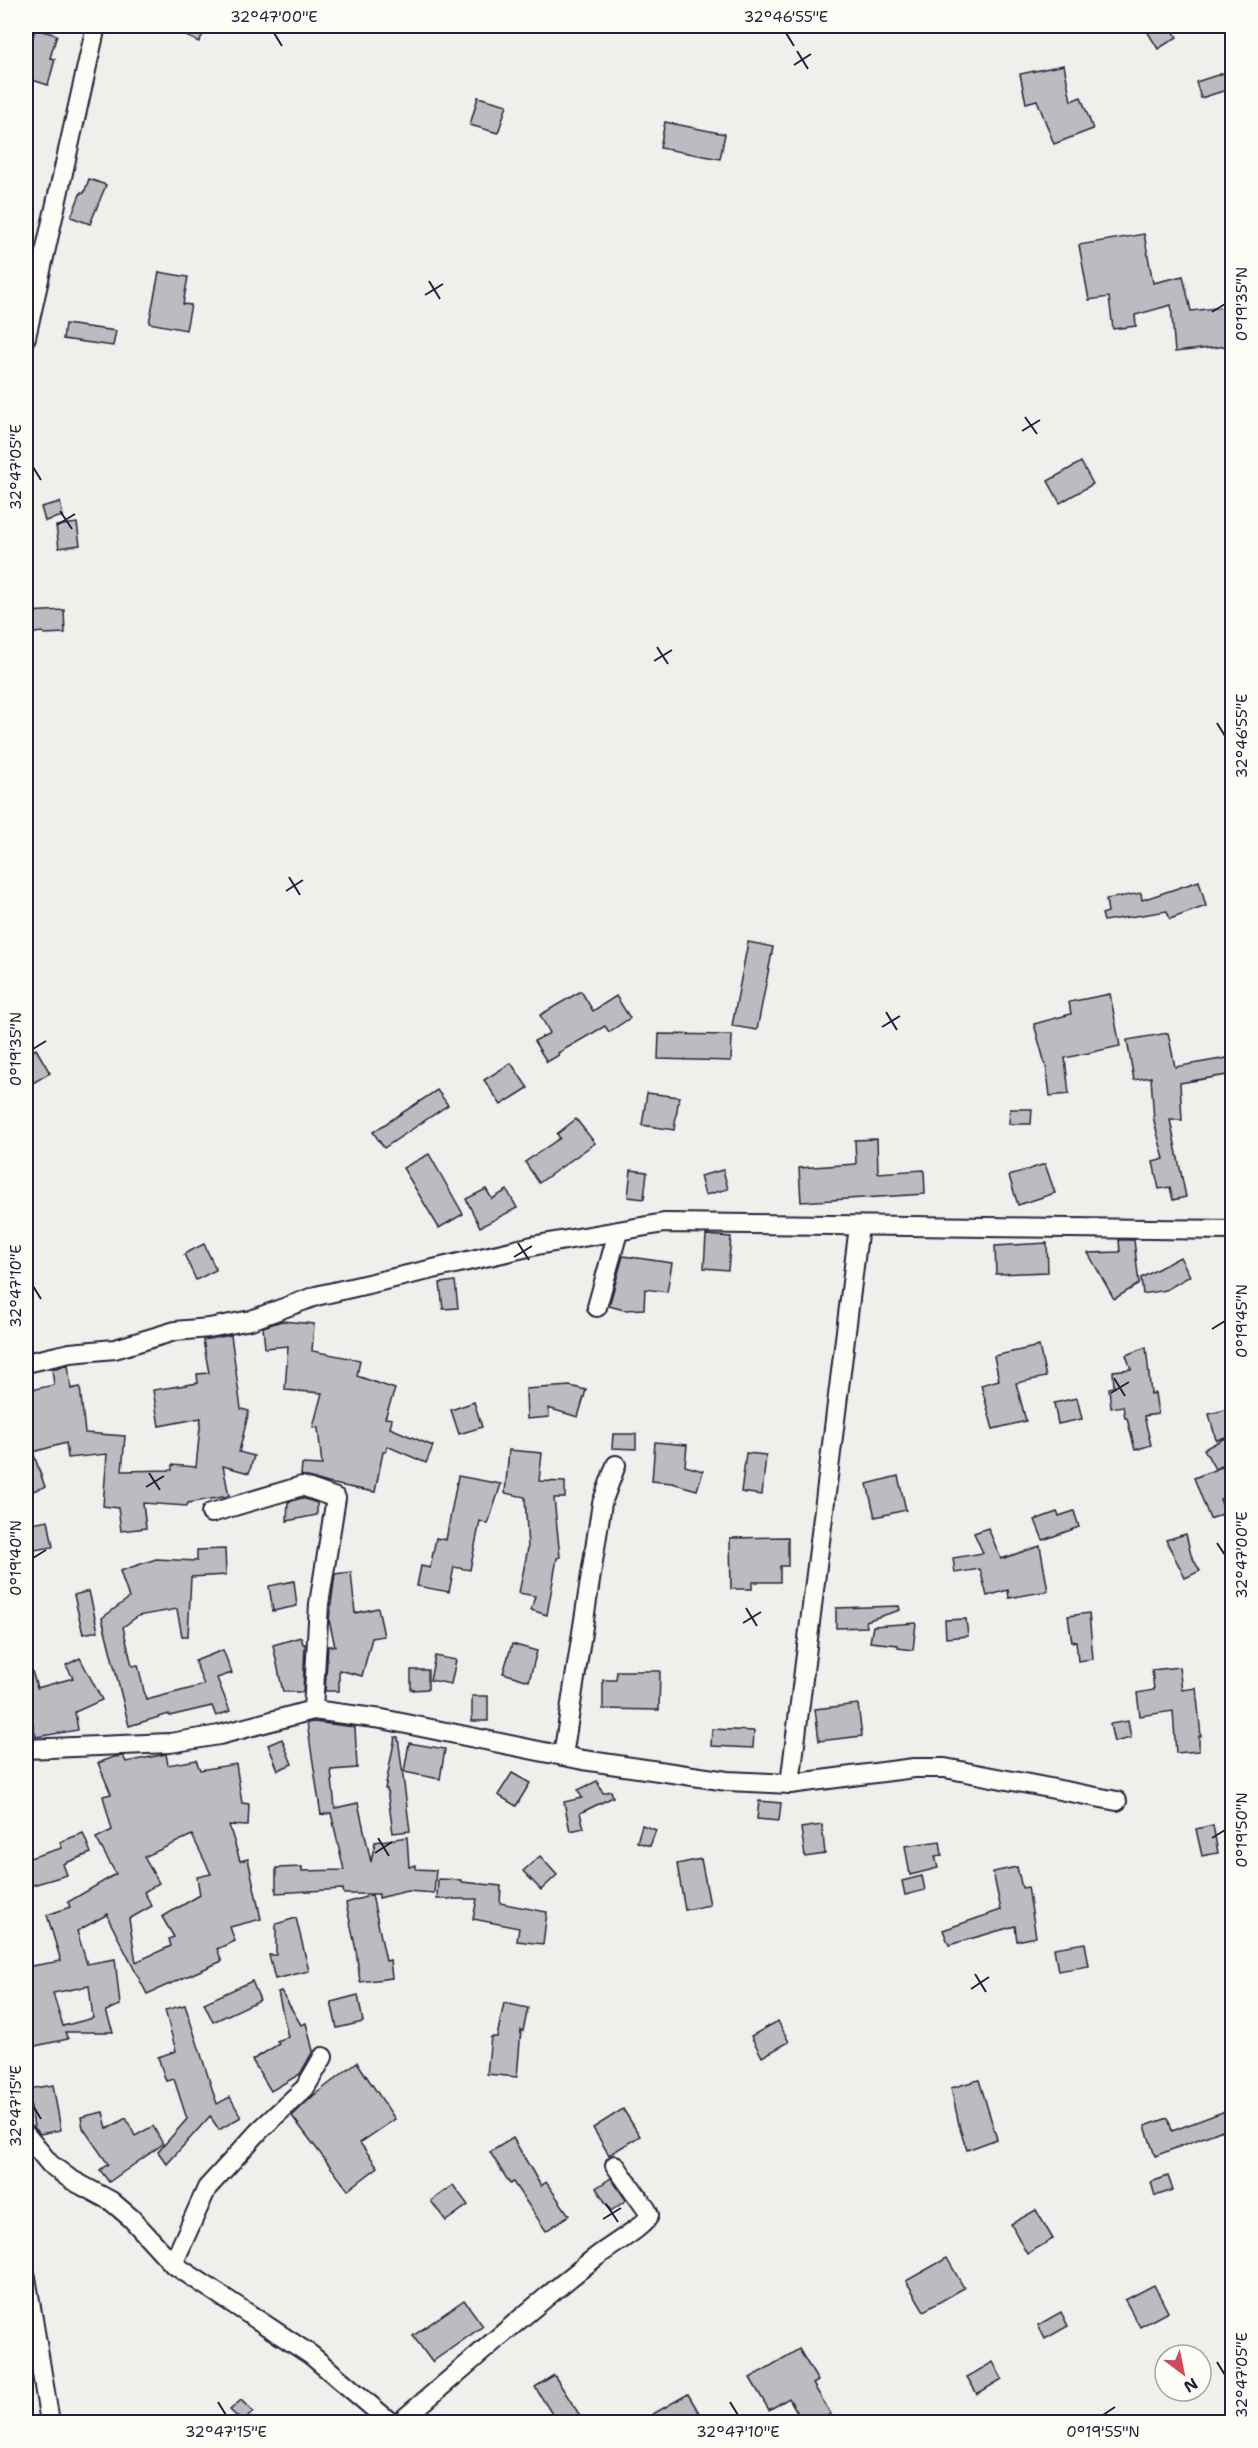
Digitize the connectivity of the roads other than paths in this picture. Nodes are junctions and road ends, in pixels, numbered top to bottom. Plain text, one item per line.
1 (96, 26) edge
2 (26, 337) edge
3 (859, 1226) junction
4 (1233, 1230) edge
5 (618, 1232) junction
6 (597, 1307) dead end
7 (26, 1363) edge
8 (616, 1465) dead end
9 (211, 1513) dead end
10 (313, 1710) junction
11 (26, 1749) edge
12 (563, 1756) junction
13 (790, 1784) junction
14 (1117, 1801) dead end
15 (323, 2057) dead end
16 (26, 2135) edge
17 (615, 2165) dead end
18 (173, 2264) junction
19 (26, 2277) edge
20 (50, 2422) edge
21 (390, 2422) edge
22 (400, 2422) edge

1 - 2 street
3 - 4 street
3 - 5 street
3 - 13 street
5 - 6 street
5 - 7 street
8 - 12 street
9 - 10 street
10 - 11 street
10 - 12 street
12 - 13 street
13 - 14 street
15 - 18 street
16 - 18 street
17 - 22 street
18 - 21 street
19 - 20 street

